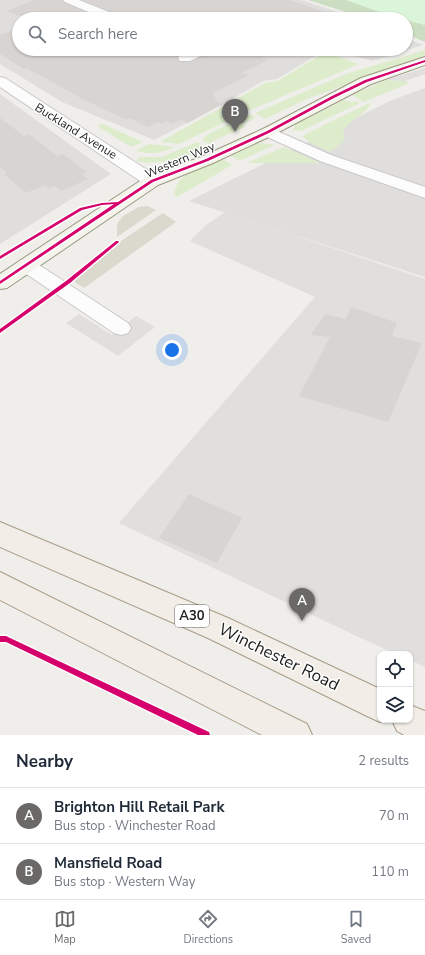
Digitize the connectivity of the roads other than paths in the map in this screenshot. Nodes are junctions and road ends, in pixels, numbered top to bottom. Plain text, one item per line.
1 (69, 0) edge
2 (98, 12) edge
3 (425, 62) edge
4 (0, 81) edge
5 (268, 132) junction
6 (152, 181) junction
7 (425, 193) edge
8 (26, 265) junction
9 (0, 283) edge
10 (121, 328) dead end
11 (0, 534) edge
12 (0, 585) edge
13 (377, 705) edge
14 (413, 722) edge
15 (425, 728) edge
16 (296, 735) edge

1 - 2 street
3 - 5 street, Western Way
4 - 6 street, Buckland Avenue
5 - 6 street, Western Way
5 - 7 street
6 - 8 street, Western Way
8 - 9 street, Western Way
8 - 10 street
11 - 13 main road, Winchester Road / A30
12 - 16 main road
14 - 15 main road

